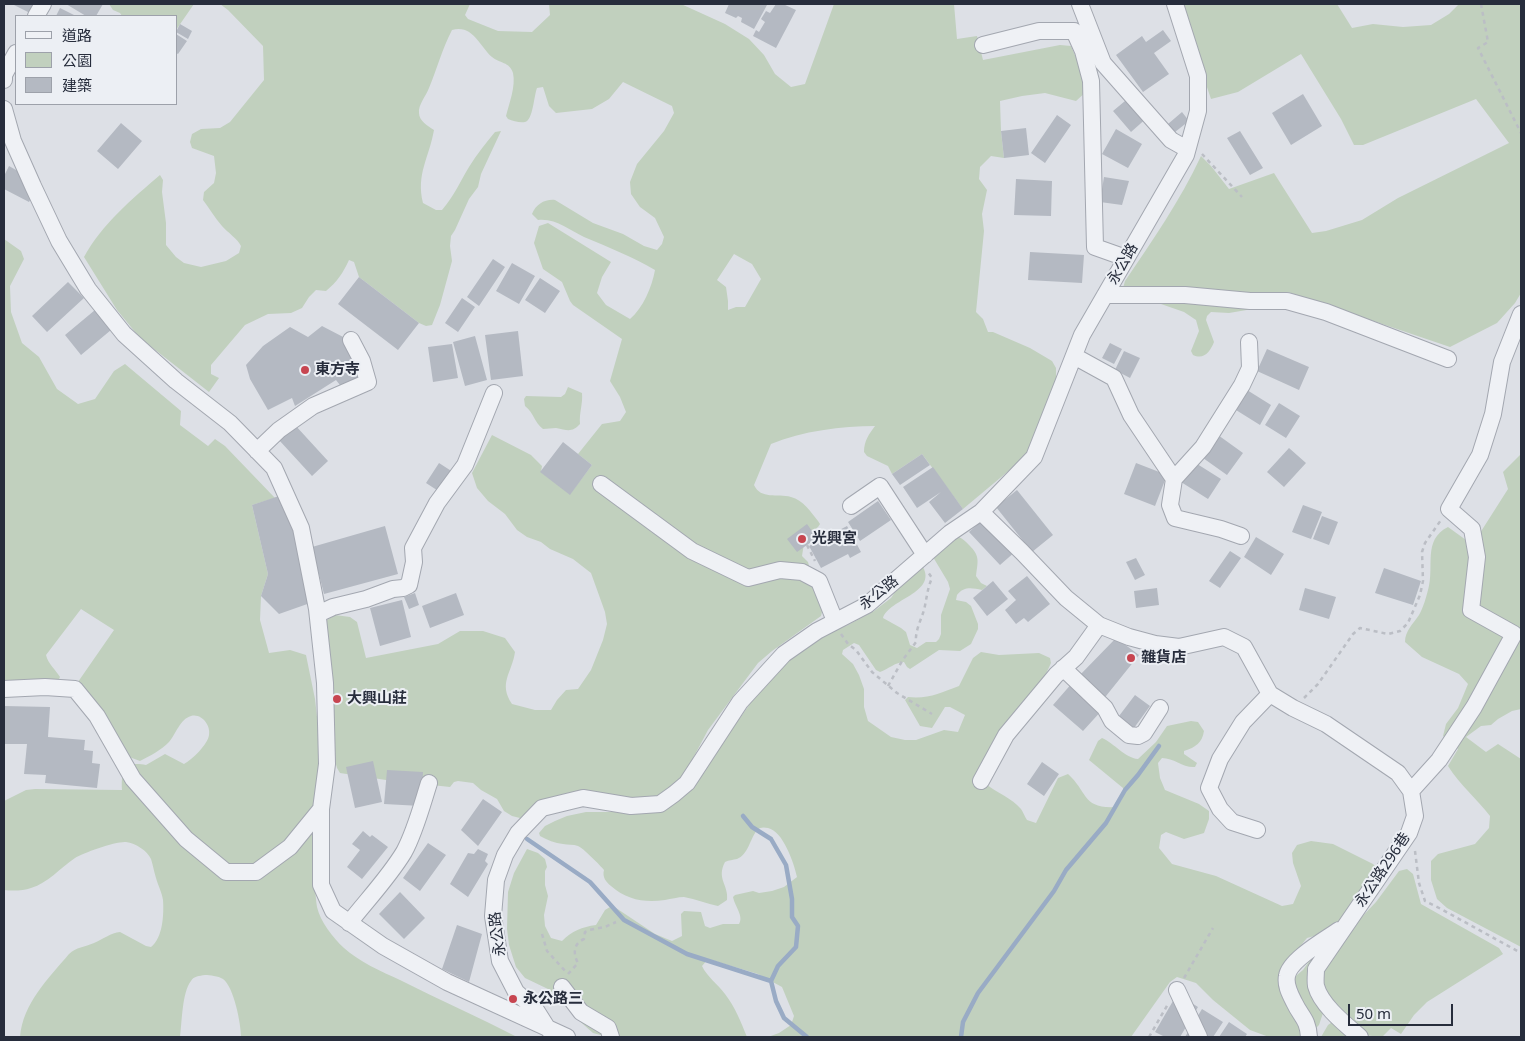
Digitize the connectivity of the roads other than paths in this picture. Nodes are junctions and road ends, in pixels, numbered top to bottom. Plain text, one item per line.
1 (43, 4) edge
2 (1080, 4) edge
3 (1176, 4) edge
4 (37, 15) edge
5 (983, 45) dead end
6 (15, 55) edge
7 (4, 80) edge
8 (4, 109) edge
9 (1187, 149) junction
10 (1126, 258) junction
11 (1105, 294) junction
12 (1521, 314) edge
13 (352, 340) dead end
14 (1249, 342) dead end
15 (1074, 356) junction
16 (1448, 359) dead end
17 (494, 393) dead end
18 (258, 451) junction
19 (1174, 479) junction
20 (601, 484) dead end
21 (851, 506) dead end
22 (981, 512) junction
23 (1241, 536) dead end
24 (925, 555) junction
25 (318, 614) junction
26 (1099, 625) junction
27 (837, 626) junction
28 (1063, 668) junction
29 (4, 688) edge
30 (1270, 694) junction
31 (1160, 708) dead end
32 (981, 781) dead end
33 (430, 783) dead end
34 (1411, 791) junction
35 (321, 809) junction
36 (1257, 830) dead end
37 (349, 923) junction
38 (1346, 926) junction
39 (565, 981) road end
40 (1177, 990) dead end
41 (548, 1029) junction
42 (567, 1037) edge
43 (611, 1037) edge
44 (1198, 1037) edge
45 (1309, 1037) edge
46 (1360, 1037) edge

1 - 4 street
2 - 9 street
3 - 9 street, 永公路
5 - 10 street
6 - 7 street
8 - 18 street
9 - 10 street, 永公路
10 - 11 street, 永公路
11 - 15 street, 永公路
11 - 16 street
12 - 34 street
13 - 18 street
14 - 19 street
15 - 19 street
15 - 22 street, 永公路
17 - 25 street
18 - 25 street
19 - 23 street
20 - 27 street
21 - 24 street
22 - 24 street, 永公路
22 - 26 street
24 - 27 street, 永公路
25 - 35 street
26 - 28 street
26 - 30 street
27 - 41 street, 永公路
28 - 31 street
28 - 32 street
29 - 35 street
30 - 34 street, 永公路296巷
30 - 36 street
33 - 37 street
34 - 38 street, 永公路296巷
35 - 37 street
37 - 41 street
38 - 45 street
38 - 46 street, 永公路296巷
39 - 43 street
40 - 44 street
41 - 42 street

